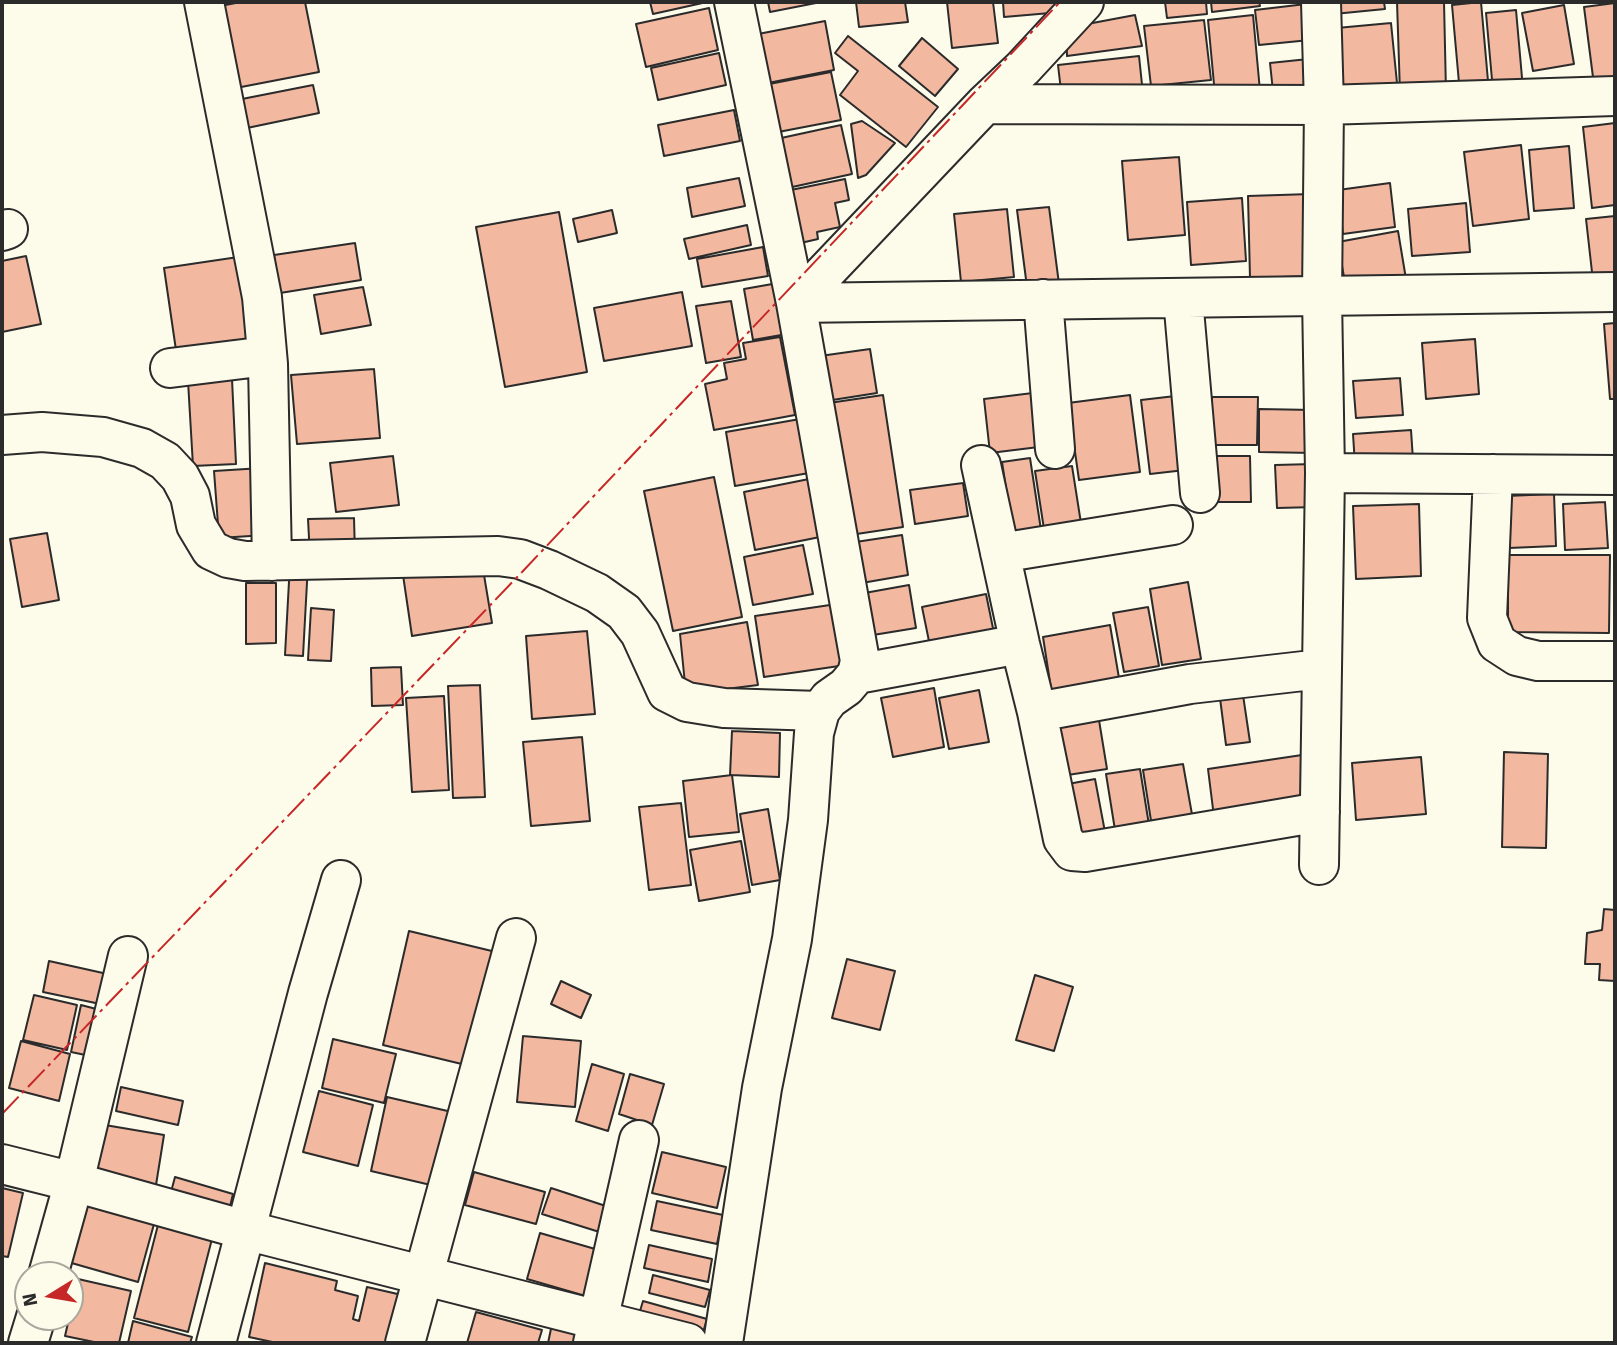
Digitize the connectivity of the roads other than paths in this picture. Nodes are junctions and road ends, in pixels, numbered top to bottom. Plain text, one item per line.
1 (204, 2) edge
2 (734, 2) edge
3 (1084, 2) edge
4 (1321, 2) edge
5 (1615, 96) edge
6 (985, 104) junction
7 (1324, 105) junction
8 (1615, 292) edge
9 (1322, 296) junction
10 (1183, 298) junction
11 (1043, 299) junction
12 (796, 303) junction
13 (267, 356) junction
14 (170, 368) dead end
15 (2, 435) edge
16 (1055, 449) dead end
17 (981, 465) dead end
18 (1325, 473) junction
19 (1493, 474) junction
20 (1615, 475) edge
21 (1200, 493) dead end
22 (1173, 525) dead end
23 (1000, 553) junction
24 (272, 561) junction
25 (1020, 643) junction
26 (1615, 661) edge
27 (1321, 669) junction
28 (857, 674) junction
29 (820, 711) junction
30 (1037, 712) junction
31 (1320, 812) junction
32 (1319, 865) dead end
33 (341, 880) dead end
34 (516, 938) dead end
35 (128, 956) dead end
36 (639, 1140) dead end
37 (2, 1164) edge
38 (74, 1182) junction
39 (245, 1230) junction
40 (52, 1261) edge
41 (424, 1276) junction
42 (596, 1331) edge
43 (216, 1343) edge
44 (405, 1343) edge
45 (688, 1343) edge
46 (723, 1343) edge

1 - 13 street
2 - 12 street
3 - 6 street
4 - 7 street
5 - 7 street
6 - 7 street
6 - 12 street
7 - 9 street
8 - 9 street
9 - 10 street
9 - 18 street
10 - 11 street
10 - 21 street
11 - 12 street
11 - 16 street
12 - 28 street
13 - 14 street
13 - 24 street
15 - 24 street
17 - 23 street
18 - 19 street
18 - 27 street
19 - 20 street
19 - 26 street
22 - 23 street
23 - 25 street
24 - 29 street
25 - 28 street
25 - 30 street
27 - 30 street
27 - 31 street
28 - 29 street
29 - 46 street
30 - 31 street
31 - 32 street
33 - 39 street
34 - 41 street
35 - 38 street
36 - 42 street
37 - 38 street
38 - 39 street
38 - 40 street
39 - 41 street
39 - 43 street
41 - 42 street
41 - 44 street
42 - 45 street

